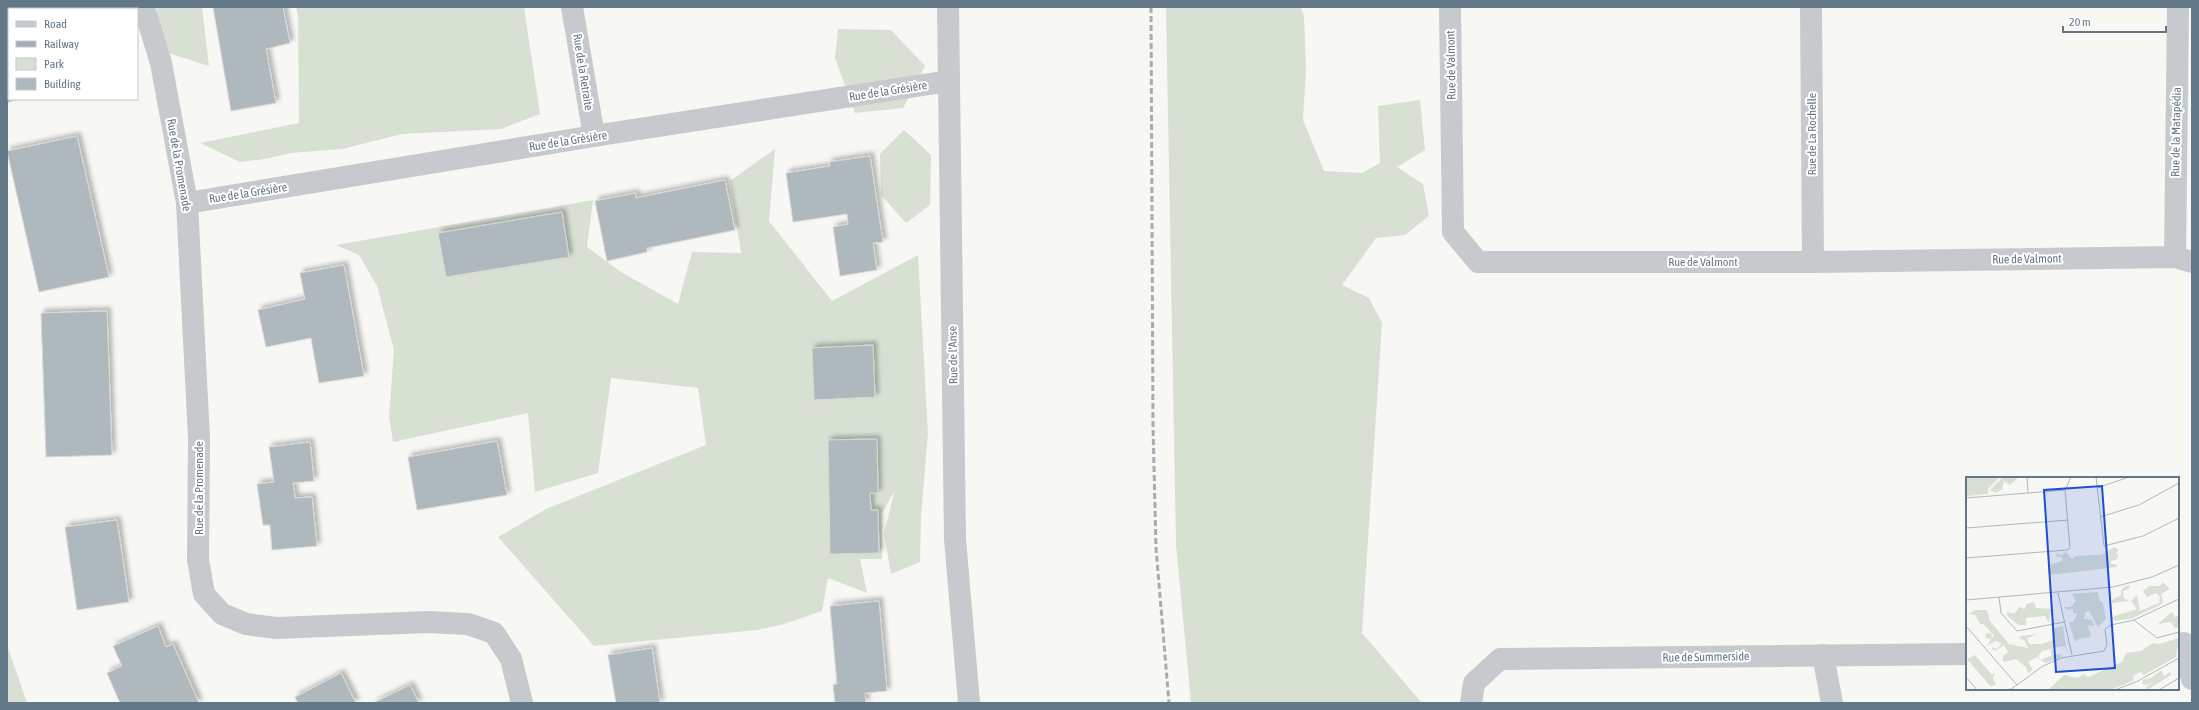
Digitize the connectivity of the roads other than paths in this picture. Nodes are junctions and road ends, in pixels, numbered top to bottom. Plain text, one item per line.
1 (144, 7) edge
2 (572, 7) edge
3 (948, 7) edge
4 (1450, 7) edge
5 (1811, 7) edge
6 (2178, 7) edge
7 (949, 81) junction
8 (594, 136) junction
9 (187, 203) junction
10 (2183, 260) edge
11 (1813, 262) junction
12 (2185, 644) edge
13 (1966, 654) edge
14 (1823, 655) junction
15 (2192, 679) edge
16 (522, 703) edge
17 (969, 703) edge
18 (1471, 703) edge
19 (1832, 703) edge

1 - 9 street, Rue de la Promenade
2 - 8 street, Rue de la Retraite
3 - 7 street, Rue de l'Anse
4 - 11 street, Rue de Valmont
5 - 11 street, Rue de La Rochelle
6 - 10 street, Rue de la Matapédia
7 - 8 street, Rue de la Grésière
7 - 17 street, Rue de l'Anse
8 - 9 street, Rue de la Grésière
9 - 16 street, Rue de la Promenade
10 - 11 street, Rue de Valmont
12 - 15 street
13 - 14 street, Rue de Summerside
14 - 18 street, Rue de Summerside
14 - 19 street

